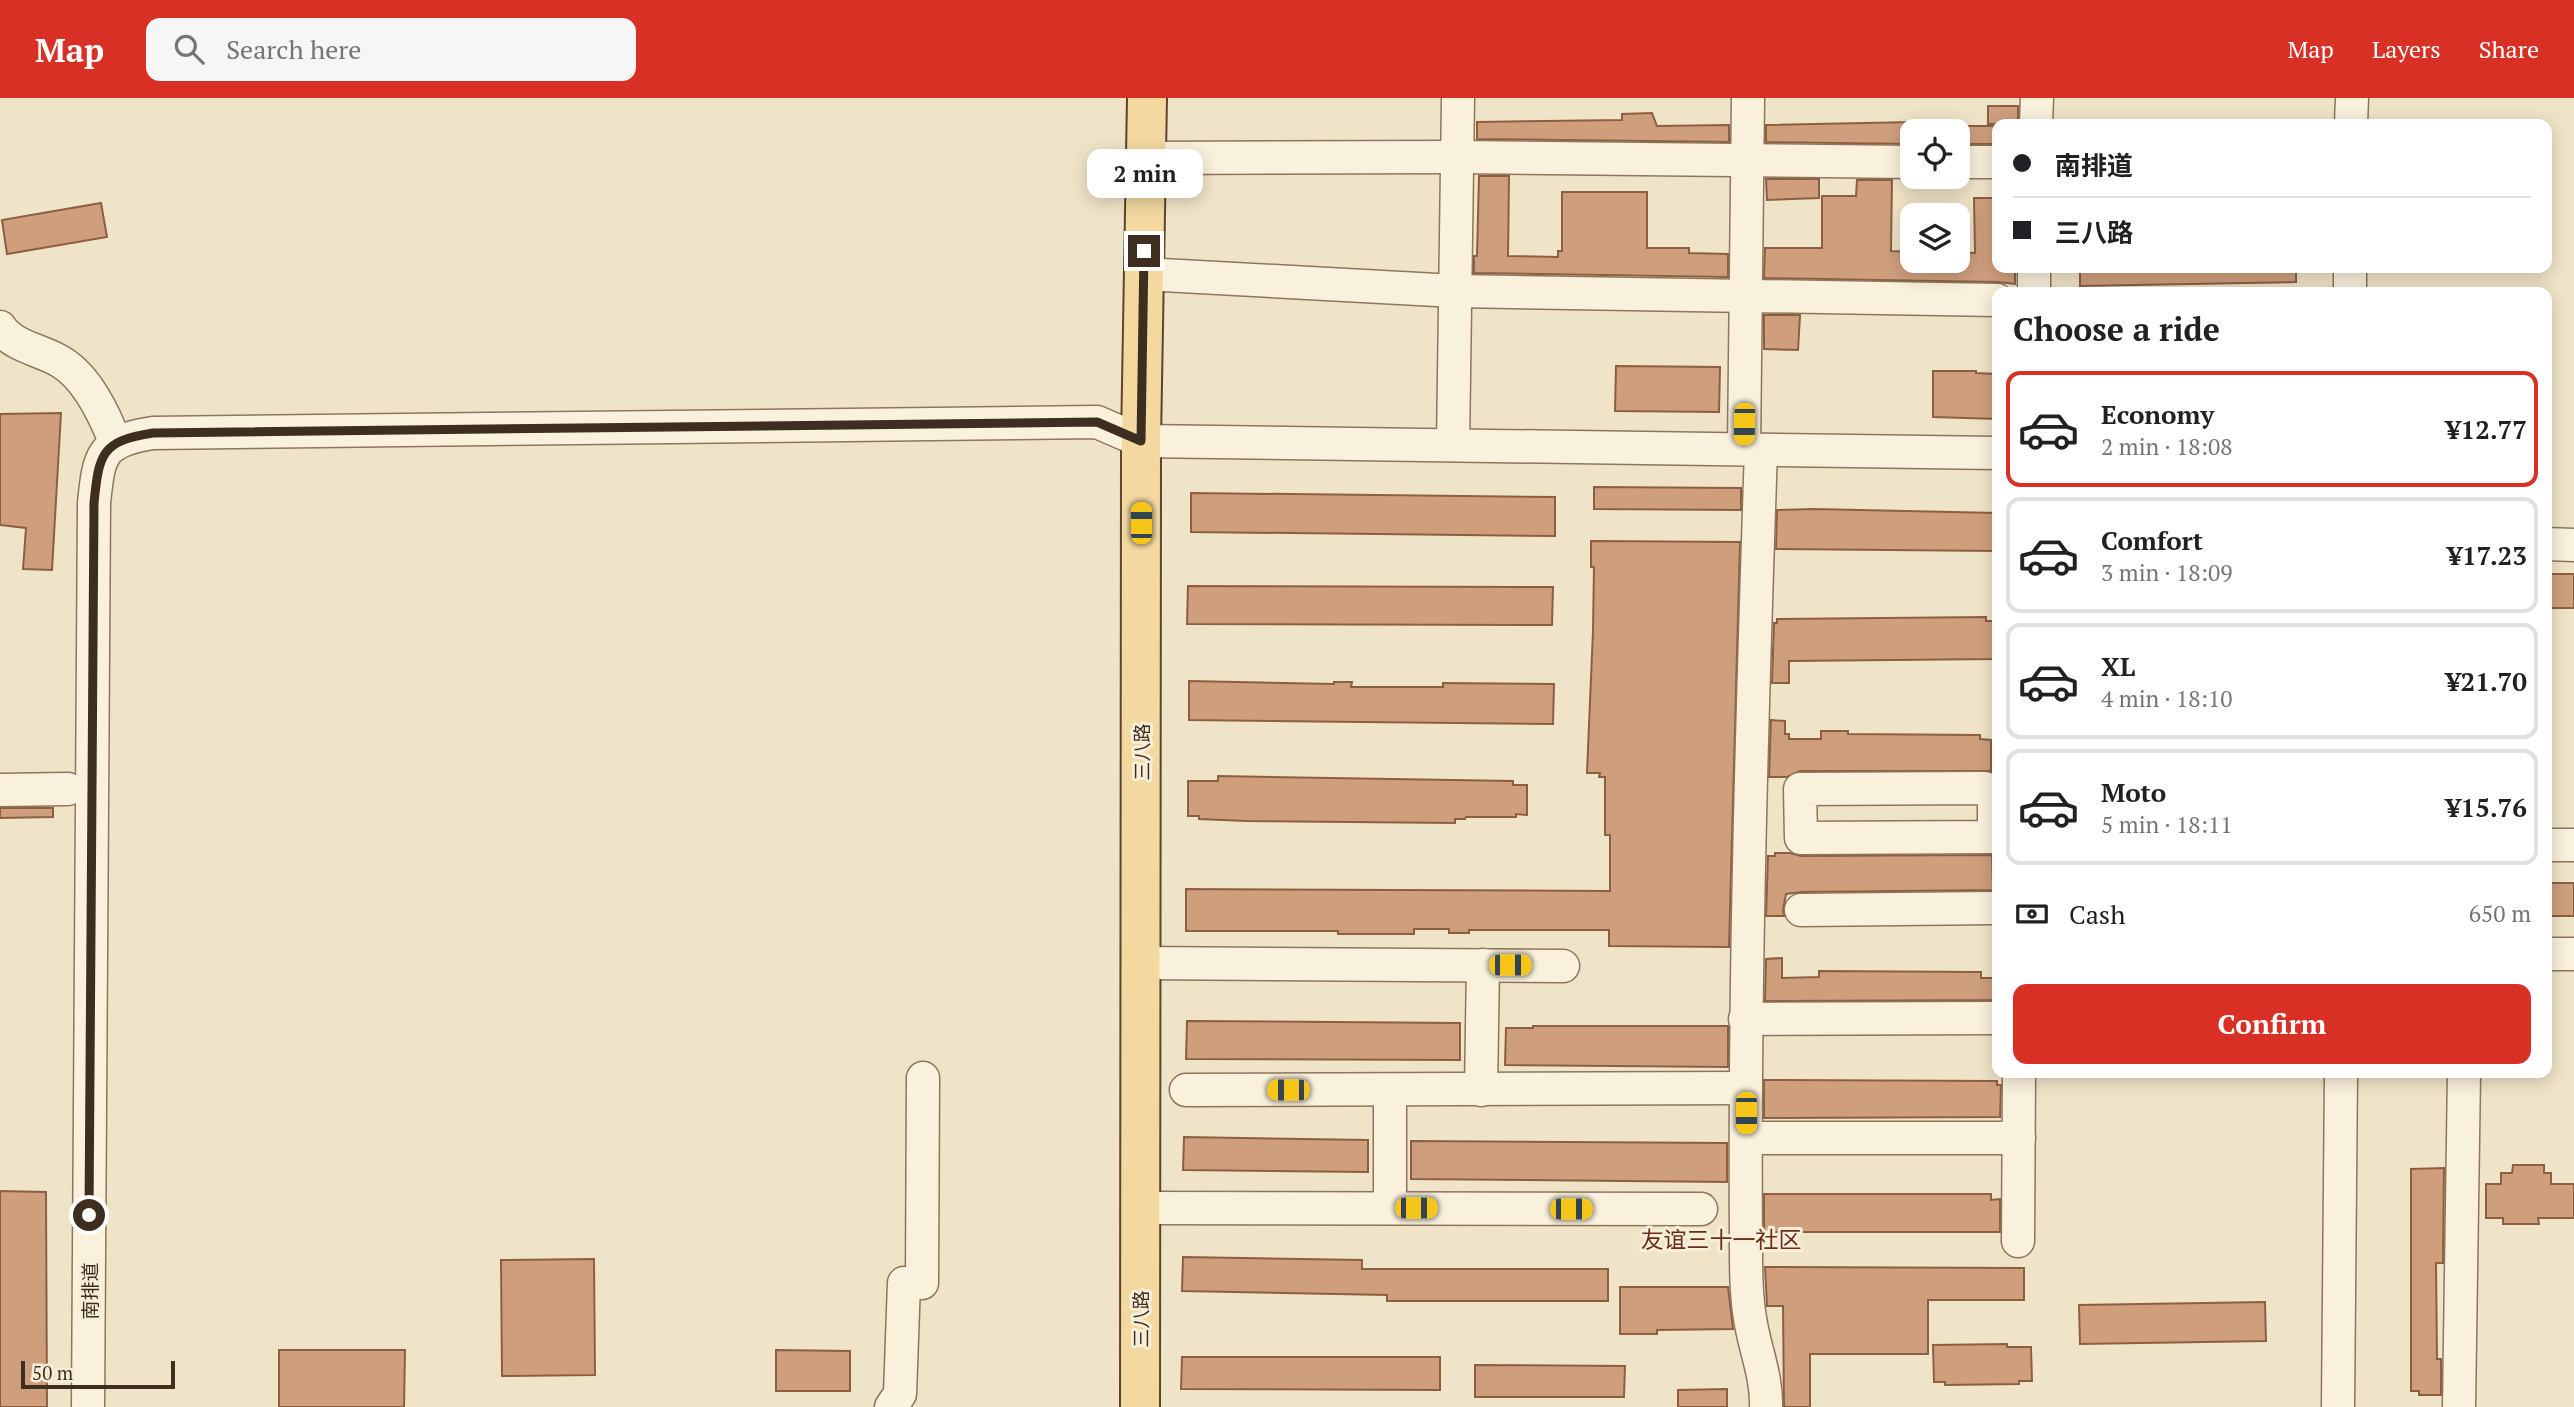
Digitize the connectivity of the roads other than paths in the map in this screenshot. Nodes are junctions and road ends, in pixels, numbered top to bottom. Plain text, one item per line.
1 (1147, 98) edge
2 (1458, 98) edge
3 (1748, 98) edge
4 (2037, 98) edge
5 (2352, 98) edge
6 (2036, 119) edge
7 (2351, 119) edge
8 (1457, 157) junction
9 (1146, 158) junction
10 (1747, 160) junction
11 (1900, 162) edge
12 (1970, 162) edge
13 (1992, 162) edge
14 (1144, 274) junction
15 (1455, 291) junction
16 (1746, 296) junction
17 (1992, 300) edge
18 (0, 327) edge
19 (1141, 441) junction
20 (116, 444) junction
21 (1453, 445) junction
22 (1752, 450) junction
23 (1992, 453) edge
24 (2552, 544) edge
25 (2574, 545) edge
26 (68, 789) dead end
27 (0, 790) edge
28 (1992, 792) edge
29 (1992, 837) edge
30 (2552, 845) edge
31 (2574, 845) edge
32 (1992, 908) edge
33 (1801, 910) dead end
34 (2552, 954) edge
35 (2574, 954) edge
36 (1141, 963) junction
37 (1483, 965) junction
38 (1563, 965) dead end
39 (1745, 1018) junction
40 (1992, 1018) edge
41 (923, 1078) dead end
42 (2020, 1078) edge
43 (2341, 1078) edge
44 (2464, 1078) edge
45 (1746, 1088) junction
46 (1186, 1090) dead end
47 (1390, 1090) junction
48 (1481, 1090) junction
49 (1746, 1138) junction
50 (2019, 1138) junction
51 (1141, 1208) junction
52 (1390, 1208) junction
53 (1701, 1209) dead end
54 (2018, 1241) dead end
55 (88, 1407) edge
56 (891, 1407) edge
57 (1140, 1407) edge
58 (1766, 1407) edge
59 (2338, 1407) edge
60 (2459, 1407) edge

1 - 9 main road, 三八路
2 - 8 street
3 - 10 street
4 - 6 street
5 - 7 street
8 - 9 street
8 - 10 street
8 - 15 street
9 - 14 main road, 三八路
10 - 11 street
10 - 16 street
12 - 13 street
14 - 15 street
14 - 19 main road, 三八路
15 - 16 street
15 - 21 street
16 - 17 street
16 - 22 street
18 - 20 street
19 - 20 street
19 - 21 street
19 - 36 main road, 三八路
20 - 55 street, 南排道
21 - 22 street
22 - 23 street
22 - 39 street
24 - 25 street
26 - 27 street
28 - 29 street
30 - 31 street
32 - 33 street
34 - 35 street
36 - 37 street
36 - 51 main road, 三八路
37 - 38 street
37 - 48 street
39 - 40 street
39 - 45 street
41 - 56 street
42 - 50 street
43 - 59 street
44 - 60 street
45 - 48 street
45 - 49 street
46 - 47 street
47 - 48 street
47 - 52 street
49 - 50 street
49 - 58 street
50 - 54 street
51 - 52 street
51 - 57 main road, 三八路
52 - 53 street

